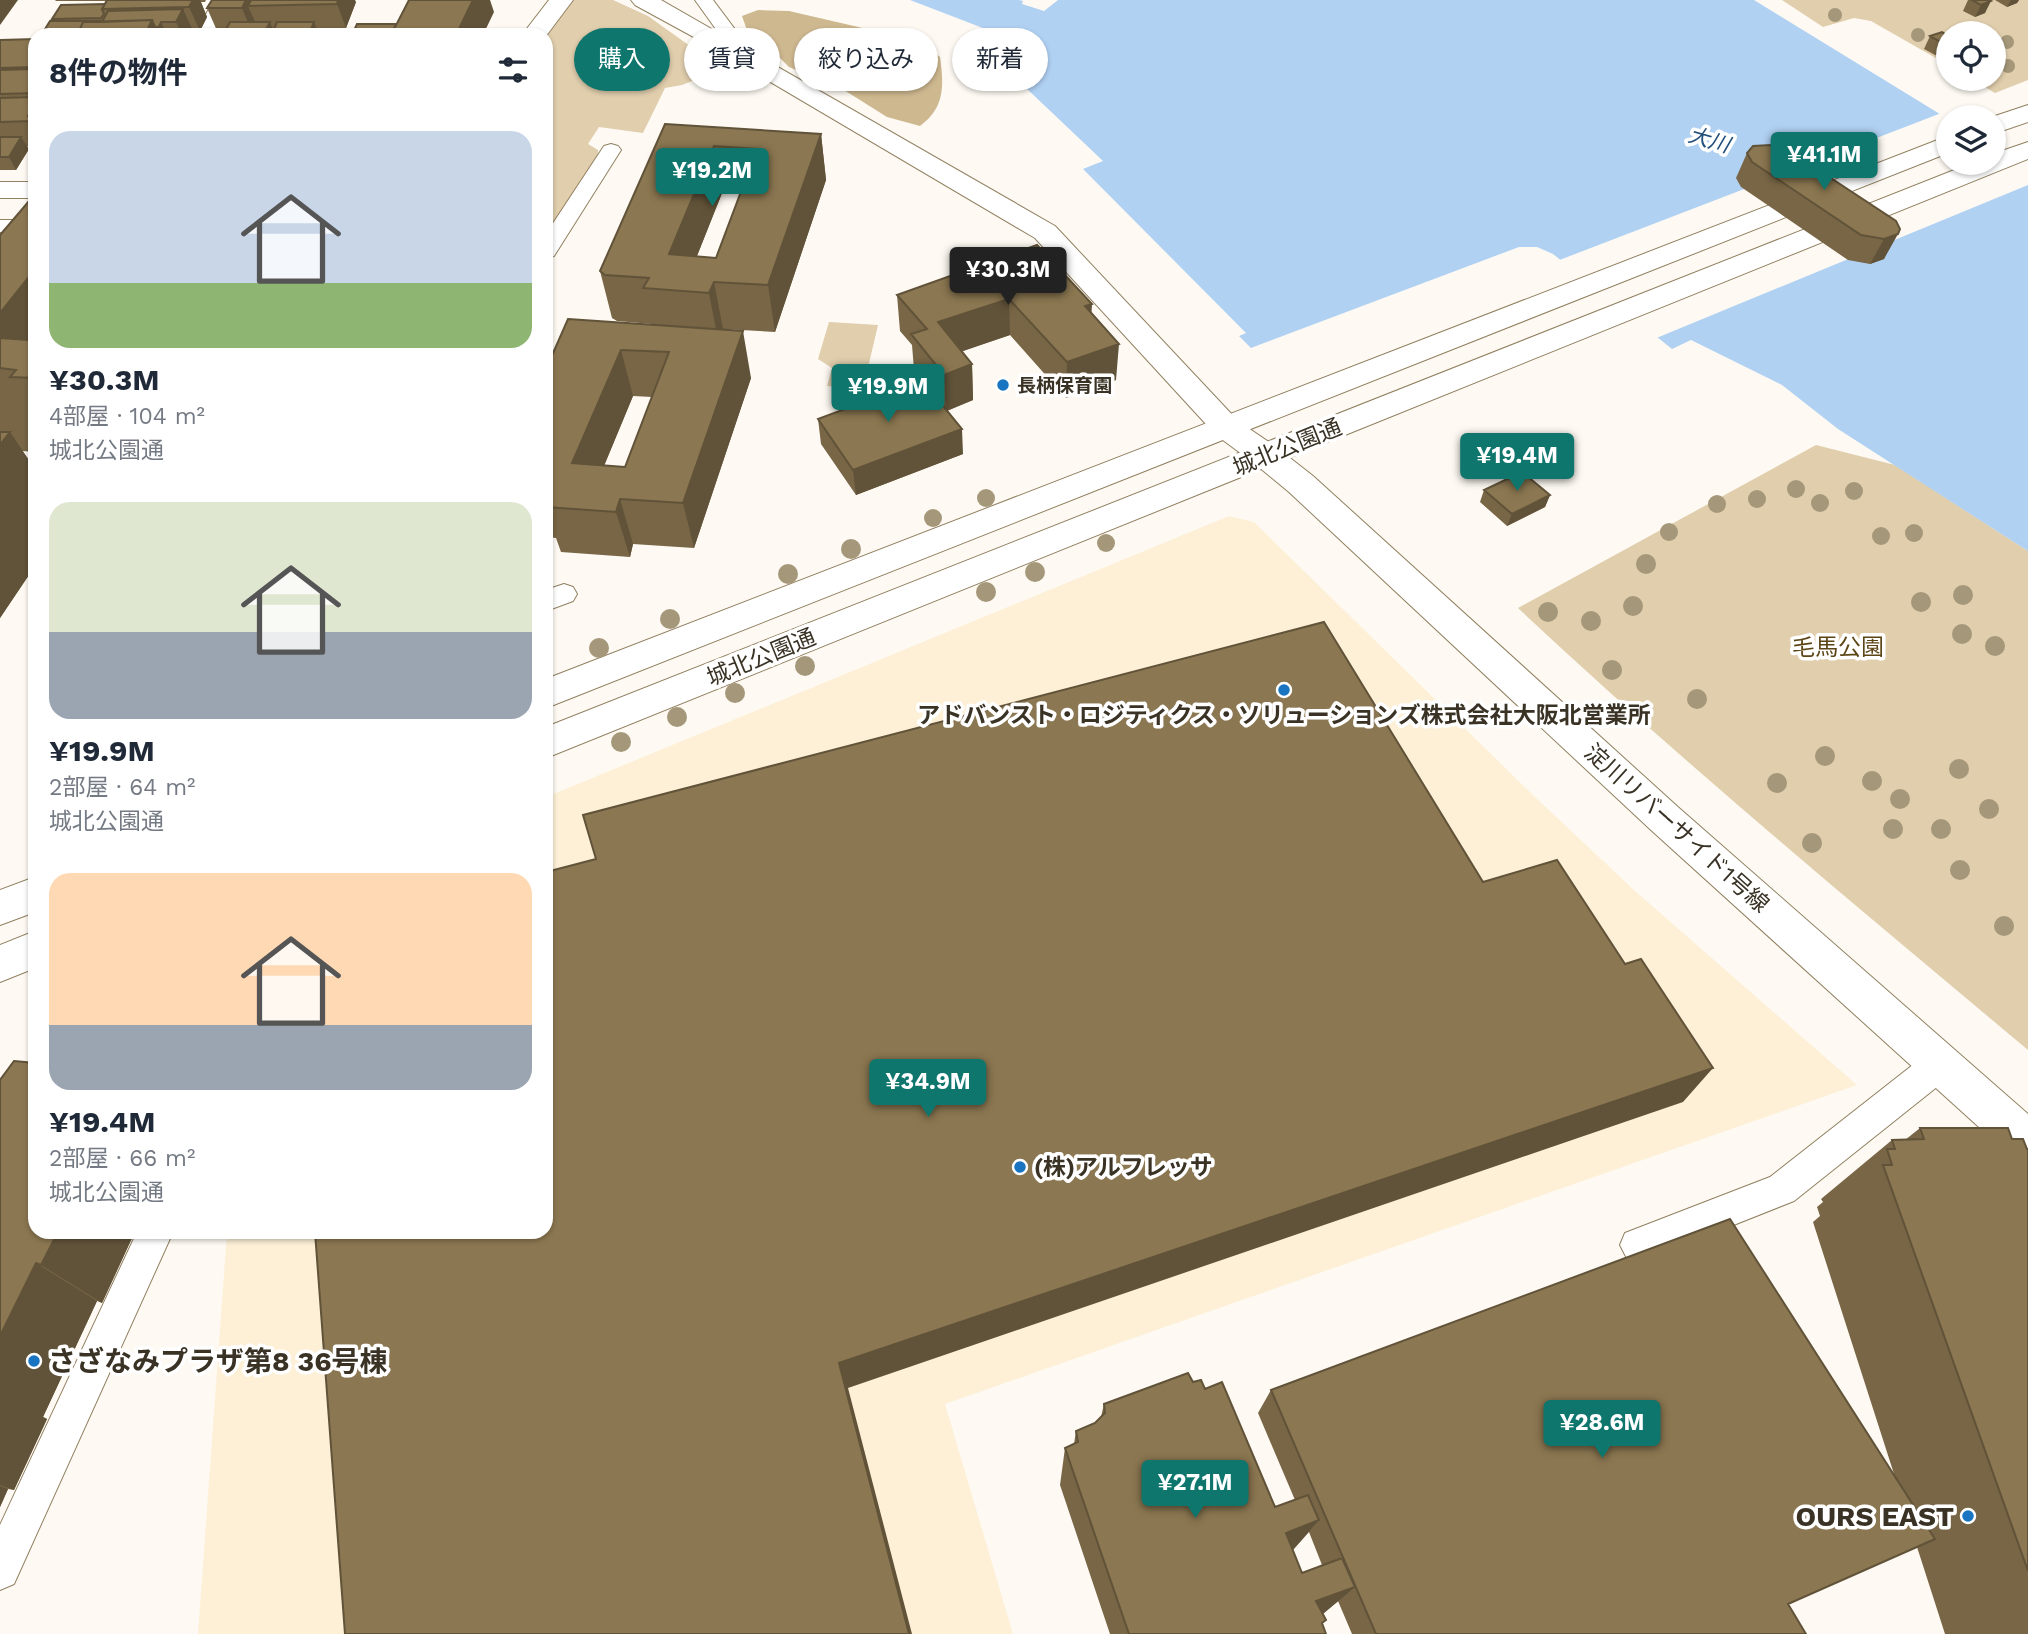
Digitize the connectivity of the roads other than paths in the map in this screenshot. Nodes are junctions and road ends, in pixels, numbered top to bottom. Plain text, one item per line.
1 (225, 0) edge
2 (561, 0) edge
3 (643, 0) edge
4 (704, 0) edge
5 (211, 28) edge
6 (539, 28) edge
7 (694, 28) edge
8 (724, 28) edge
9 (780, 77) edge
10 (2028, 113) edge
11 (2006, 122) edge
12 (1936, 149) edge
13 (611, 150) dead end
14 (2028, 150) edge
15 (0, 190) edge
16 (28, 190) edge
17 (0, 226) edge
18 (28, 226) edge
19 (553, 240) edge
20 (1227, 428) junction
21 (1265, 455) junction
22 (553, 691) edge
23 (553, 740) edge
24 (28, 897) edge
25 (0, 908) edge
26 (28, 952) edge
27 (0, 964) edge
28 (1940, 1064) junction
29 (2028, 1142) edge
30 (153, 1239) edge
31 (1651, 1267) edge
32 (0, 1570) edge

1 - 5 main road
2 - 6 main road
3 - 7 main road, 淀川リバーサイド1号線
4 - 8 lane
9 - 20 main road, 淀川リバーサイド1号線
10 - 11 main road
12 - 20 main road, 城北公園通
13 - 19 lane
14 - 21 main road, 城北公園通
15 - 16 main road
17 - 18 lane
20 - 21 main road, 淀川リバーサイド1号線
20 - 22 main road, 城北公園通
21 - 23 main road, 城北公園通
21 - 28 main road, 淀川リバーサイド1号線
24 - 25 main road
26 - 27 main road
28 - 29 main road, 淀川リバーサイド1号線
28 - 31 lane
30 - 32 lane

